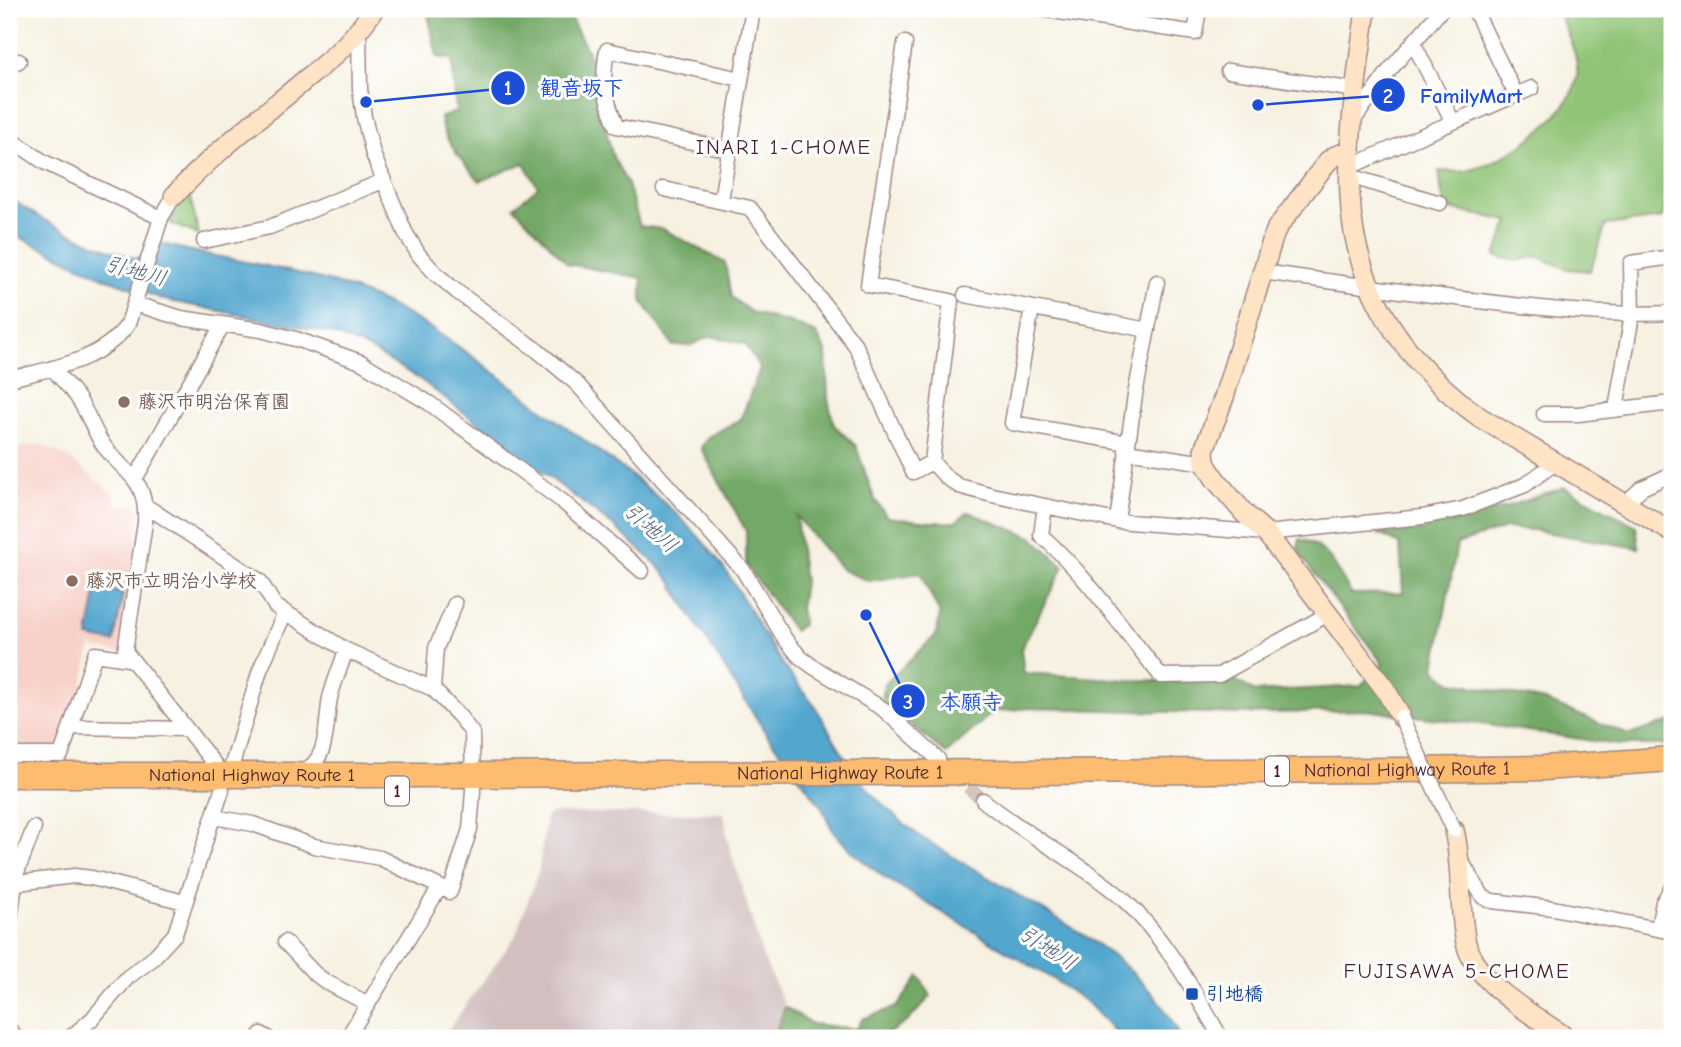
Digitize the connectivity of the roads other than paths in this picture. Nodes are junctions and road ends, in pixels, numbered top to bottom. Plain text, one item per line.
1 (374, 9) edge
2 (753, 9) edge
3 (1040, 9) edge
4 (1199, 9) edge
5 (1366, 9) edge
6 (1442, 9) edge
7 (1474, 9) edge
8 (359, 33) junction
9 (1413, 41) junction
10 (905, 43) dead end
11 (1228, 71) dead end
12 (741, 79) junction
13 (1532, 88) dead end
14 (1356, 90) junction
15 (1516, 95) junction
16 (1353, 121) junction
17 (1452, 122) junction
18 (9, 138) edge
19 (730, 150) junction
20 (1349, 165) junction
21 (383, 181) junction
22 (664, 189) dead end
23 (174, 196) joint
24 (721, 200) junction
25 (1440, 202) dead end
26 (161, 218) junction
27 (204, 241) dead end
28 (1672, 257) edge
29 (1262, 272) junction
30 (1157, 282) dead end
31 (1372, 288) junction
32 (965, 295) dead end
33 (135, 304) junction
34 (1032, 308) junction
35 (1672, 313) edge
36 (1632, 315) junction
37 (222, 326) junction
38 (1148, 330) junction
39 (52, 368) junction
40 (9, 379) edge
41 (1672, 403) edge
42 (1616, 409) junction
43 (1545, 414) dead end
44 (1127, 447) junction
45 (932, 462) junction
46 (1205, 463) junction
47 (1555, 463) junction
48 (1672, 474) edge
49 (135, 479) junction
50 (1624, 504) junction
51 (146, 506) junction
52 (1045, 506) junction
53 (1117, 521) junction
54 (1672, 532) edge
55 (1266, 533) junction
56 (642, 571) dead end
57 (455, 604) dead end
58 (285, 612) junction
59 (1328, 614) junction
60 (346, 650) junction
61 (130, 659) junction
62 (433, 690) junction
63 (1401, 717) joint
64 (71, 727) junction
65 (186, 729) junction
66 (324, 743) junction
67 (9, 755) edge
68 (938, 759) dead end
69 (1672, 759) edge
70 (9, 775) edge
71 (292, 775) junction
72 (348, 775) junction
73 (1672, 775) edge
74 (225, 780) junction
75 (886, 781) junction
76 (473, 783) junction
77 (9, 790) edge
78 (983, 800) tunnel mouth
79 (214, 817) junction
80 (34, 828) dead end
81 (1454, 830) joint
82 (1460, 859) junction
83 (12, 884) edge
84 (439, 887) junction
85 (1672, 887) edge
86 (184, 902) junction
87 (9, 928) edge
88 (1665, 930) edge
89 (285, 942) dead end
90 (368, 1004) junction
91 (9, 1034) edge
92 (12, 1038) edge
93 (70, 1038) edge
94 (347, 1038) edge
95 (1221, 1038) edge
96 (1567, 1038) edge

1 - 8 street
2 - 12 street
3 - 4 street
5 - 14 street
6 - 9 street
7 - 15 street
8 - 21 street
8 - 23 street
9 - 16 street
9 - 17 street
10 - 45 street
11 - 14 street
12 - 19 street
12 - 19 street
13 - 15 street
14 - 16 street
15 - 17 street
16 - 20 street
17 - 20 street
18 - 26 street
19 - 24 street
20 - 25 street
20 - 29 street
20 - 31 street
21 - 27 street
21 - 68 street
22 - 24 street
23 - 26 street
24 - 45 street
26 - 33 street
28 - 36 street
29 - 31 street
29 - 46 street
30 - 38 street
31 - 36 street
31 - 47 street
32 - 34 street
33 - 37 street
33 - 39 street
34 - 38 street
34 - 44 street
35 - 36 street
36 - 42 street
37 - 49 street
37 - 56 street
38 - 44 street
39 - 40 street
39 - 49 street
41 - 42 street
42 - 43 street
44 - 46 street
44 - 53 street
45 - 52 street
46 - 55 street
47 - 50 street
47 - 55 street
48 - 50 street
49 - 51 street
50 - 54 street
51 - 58 street
51 - 61 street
52 - 53 street
52 - 59 street
53 - 55 street
55 - 59 street
57 - 62 street
58 - 60 street
58 - 74 street
59 - 63 street
60 - 62 street
60 - 66 street
61 - 64 street
61 - 65 street
62 - 76 street
63 - 81 street, bridge
64 - 65 street
64 - 67 street
65 - 74 street
66 - 71 street
66 - 72 street
69 - 75 highway, National Highway Route 1 / 1
70 - 74 highway, National Highway Route 1 / 1
71 - 72 highway, National Highway Route 1 / 1
71 - 74 highway, National Highway Route 1 / 1
72 - 76 highway, National Highway Route 1 / 1
73 - 75 highway, National Highway Route 1 / 1
74 - 76 highway, National Highway Route 1 / 1
74 - 77 highway, National Highway Route 1 / 1
74 - 79 street
75 - 76 highway, National Highway Route 1 / 1
76 - 84 street
78 - 95 street
79 - 84 street
79 - 86 street
80 - 83 street
81 - 82 street
82 - 88 street
82 - 96 street
83 - 86 street
83 - 87 street
84 - 90 street
85 - 88 street
86 - 93 street
89 - 90 street
90 - 94 street
91 - 92 main road

